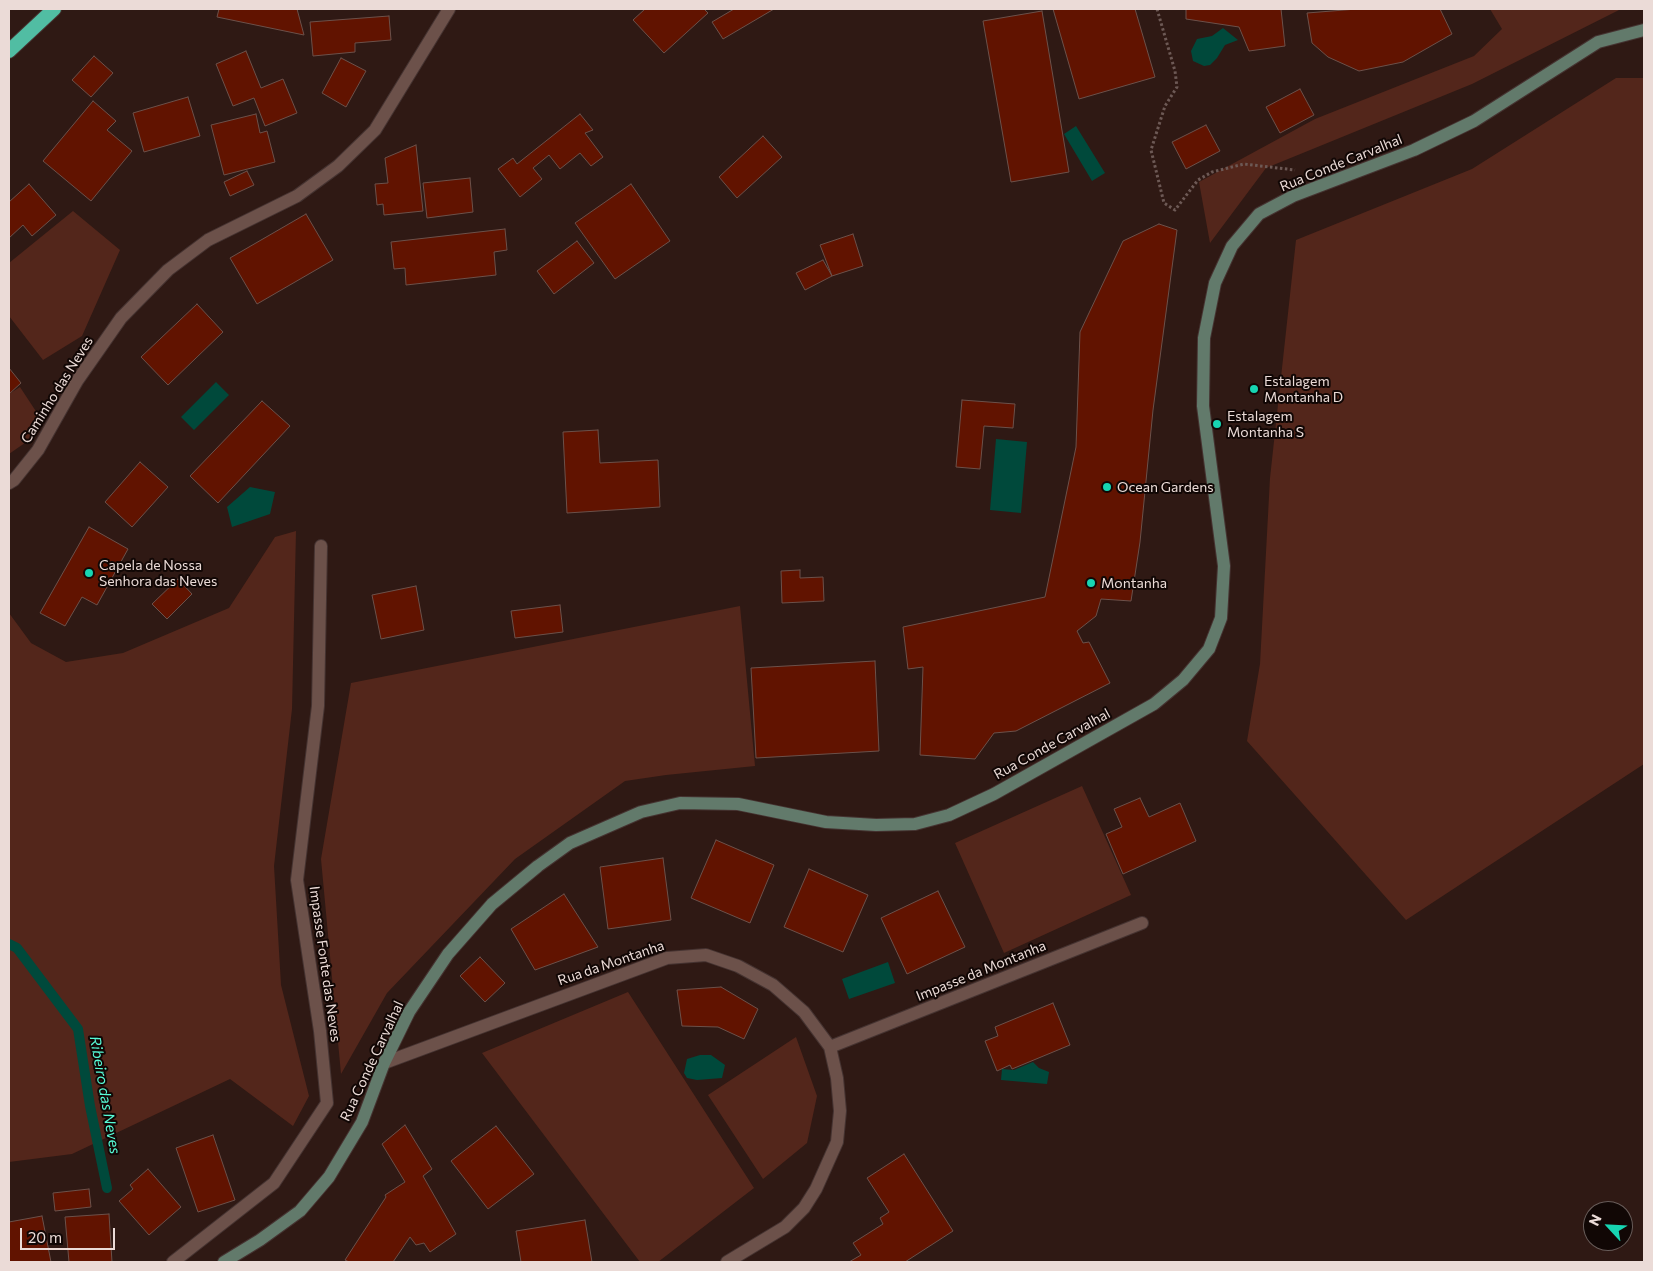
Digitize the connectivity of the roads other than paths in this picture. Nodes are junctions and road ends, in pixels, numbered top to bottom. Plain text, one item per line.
1 (54, 9) edge
2 (450, 9) edge
3 (1644, 30) edge
4 (9, 51) edge
5 (9, 483) edge
6 (321, 546) dead end
7 (1142, 923) dead end
8 (830, 1047) junction
9 (384, 1063) junction
10 (173, 1262) edge
11 (224, 1262) edge
12 (726, 1262) edge

1 - 4 highway
2 - 5 street, Caminho das Neves
3 - 9 main road, Rua Conde Carvalhal
6 - 10 street, Impasse Fonte das Neves
7 - 8 street, Impasse da Montanha
8 - 9 street, Rua da Montanha
8 - 12 street, Rua da Montanha
9 - 11 main road, Rua Conde Carvalhal

